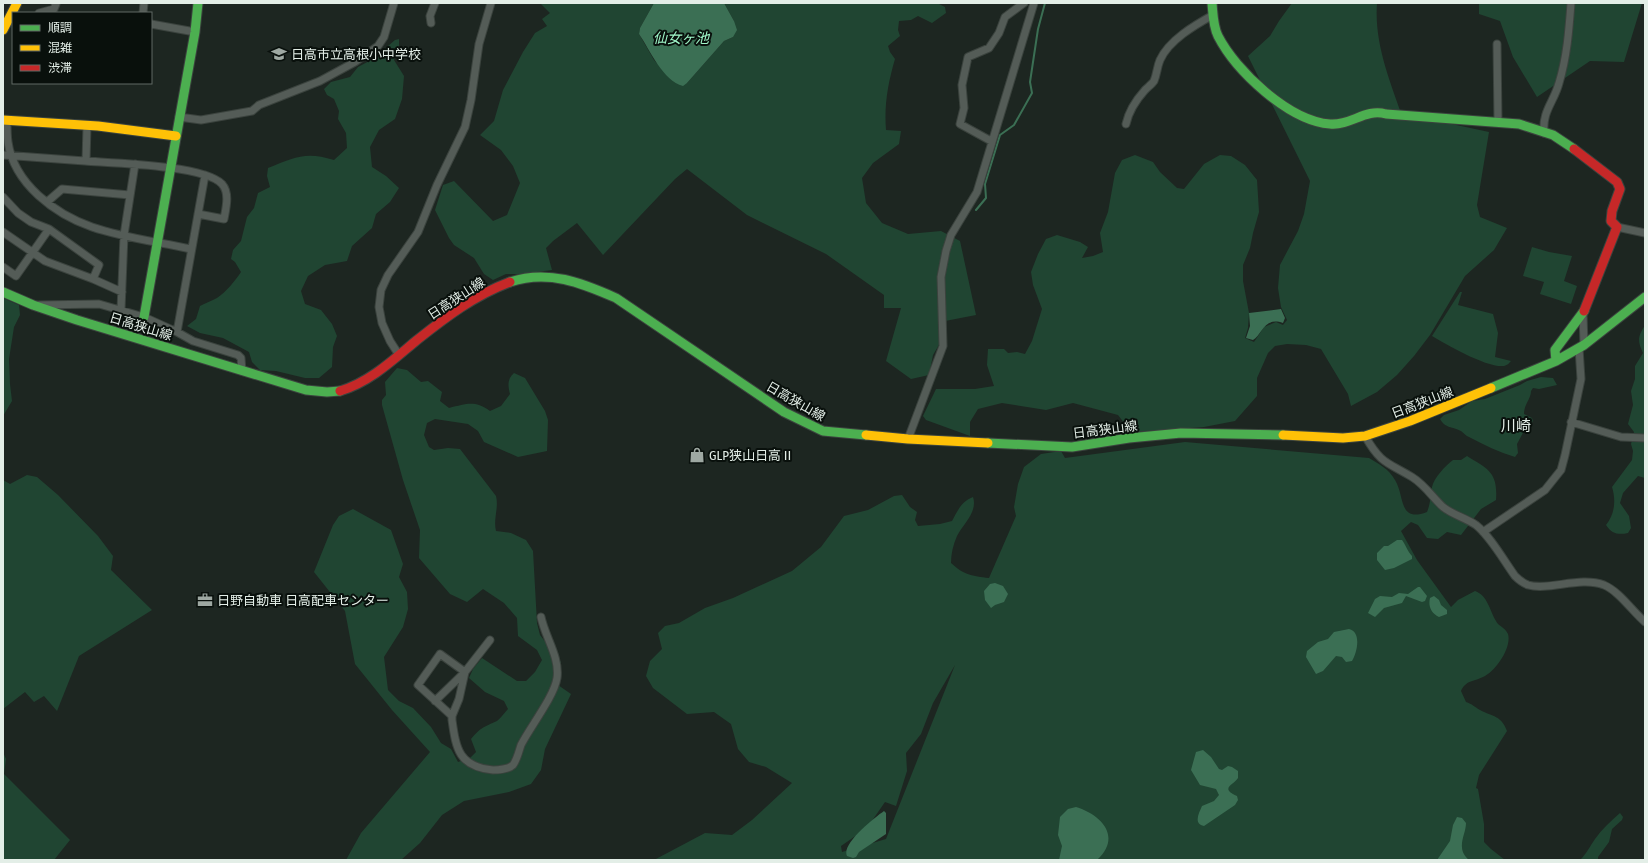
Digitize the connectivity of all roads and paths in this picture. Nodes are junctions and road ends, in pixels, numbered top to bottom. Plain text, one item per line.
1 (16, 3) edge
2 (55, 3) edge
3 (198, 3) edge
4 (394, 3) edge
5 (435, 3) edge
6 (491, 3) edge
7 (1024, 3) edge
8 (1034, 3) edge
9 (1212, 3) edge
10 (1571, 3) edge
11 (42, 12) edge
12 (1213, 15) junction
13 (8, 20) edge
14 (431, 23) dead end
15 (152, 24) edge
16 (3, 30) edge
17 (195, 32) junction
18 (1498, 44) dead end
19 (179, 117) junction
20 (5, 120) edge
21 (1498, 122) junction
22 (1126, 124) dead end
23 (87, 126) junction
24 (1544, 133) junction
25 (176, 136) junction
26 (991, 141) junction
27 (3, 155) edge
28 (11, 155) junction
29 (86, 161) junction
30 (135, 164) junction
31 (171, 167) junction
32 (205, 175) junction
33 (130, 195) junction
34 (3, 197) edge
35 (48, 202) junction
36 (198, 214) junction
37 (1617, 227) junction
38 (49, 229) junction
39 (3, 232) edge
40 (1645, 233) edge
41 (124, 235) junction
42 (157, 241) junction
43 (191, 249) junction
44 (33, 253) junction
45 (3, 267) edge
46 (93, 279) junction
47 (3, 292) edge
48 (122, 292) junction
49 (1645, 297) edge
50 (33, 305) junction
51 (121, 310) junction
52 (1583, 314) junction
53 (144, 317) junction
54 (177, 332) junction
55 (1581, 347) junction
56 (399, 355) junction
57 (1556, 361) junction
58 (242, 371) junction
59 (1571, 422) junction
60 (1365, 436) junction
61 (1645, 438) edge
62 (908, 439) junction
63 (1483, 532) junction
64 (541, 617) dead end
65 (1645, 622) edge
66 (490, 640) dead end
67 (465, 672) junction
68 (450, 687) junction
69 (460, 695) junction
70 (436, 701) junction
71 (452, 716) junction

1 - 13 main road
2 - 11 street
3 - 17 main road
4 - 19 street
5 - 14 street
6 - 56 street
7 - 26 street
8 - 26 street
9 - 12 main road
10 - 24 street
12 - 21 main road
12 - 22 street
13 - 16 main road
15 - 17 street
17 - 19 main road
18 - 21 street
19 - 25 main road
20 - 23 main road
20 - 28 street
21 - 24 main road
23 - 25 main road
23 - 29 street
24 - 37 main road
25 - 31 main road
26 - 62 street
27 - 28 street
28 - 29 street
28 - 35 street
29 - 30 street
30 - 31 street
30 - 33 street
31 - 32 street
31 - 42 main road
32 - 36 street
32 - 36 street
33 - 35 street
33 - 41 street
34 - 38 street
35 - 41 street
36 - 43 street
37 - 40 street
37 - 52 main road
38 - 44 street
38 - 46 street
39 - 44 street
41 - 42 street
41 - 48 street
42 - 43 street
42 - 53 main road
43 - 54 street
44 - 45 street
44 - 46 street
46 - 48 street
47 - 50 main road, 日高狭山線
48 - 51 street
49 - 55 main road, 日高狭山線
50 - 51 street
50 - 58 main road, 日高狭山線
51 - 53 street
52 - 55 street
52 - 57 main road
53 - 54 street
54 - 58 street
55 - 57 main road, 日高狭山線
55 - 59 street
56 - 58 main road, 日高狭山線
56 - 62 main road, 日高狭山線
57 - 60 main road, 日高狭山線
59 - 61 street
59 - 63 street
60 - 62 main road, 日高狭山線
60 - 63 street
63 - 65 street
64 - 71 street
66 - 67 street
67 - 68 street
67 - 69 street
67 - 70 street
68 - 69 street
68 - 70 street
69 - 71 street
70 - 71 street

